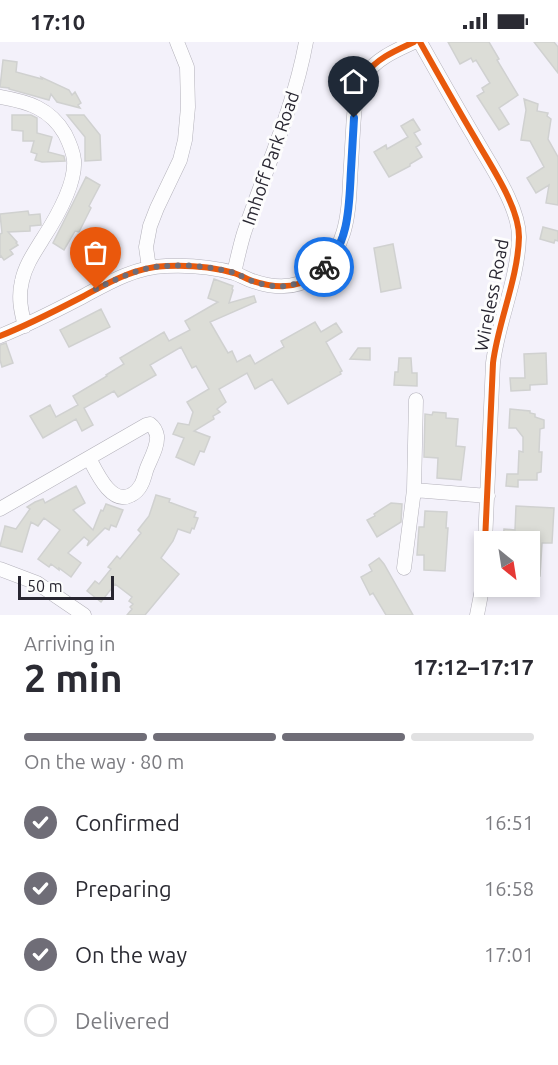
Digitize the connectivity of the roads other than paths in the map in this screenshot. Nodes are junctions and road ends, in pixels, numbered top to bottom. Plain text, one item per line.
1 (177, 42) edge
2 (306, 42) edge
3 (414, 42) edge
4 (420, 42) edge
5 (0, 97) edge
6 (149, 268) junction
7 (234, 273) junction
8 (25, 326) junction
9 (0, 336) edge
10 (416, 400) dead end
11 (89, 458) junction
12 (414, 490) junction
13 (488, 496) junction
14 (0, 509) edge
15 (486, 531) edge
16 (404, 568) dead end
17 (0, 569) edge
18 (480, 597) edge
19 (84, 615) edge
20 (477, 615) edge

1 - 6 street
2 - 7 street, Imhoff Park Road
3 - 7 street
4 - 13 street, Wireless Road
5 - 8 street
6 - 7 street
6 - 8 street
8 - 9 street
10 - 12 street
11 - 11 street
11 - 14 street
12 - 13 street
12 - 16 street
13 - 15 street, Wireless Road
17 - 19 street
18 - 20 street

